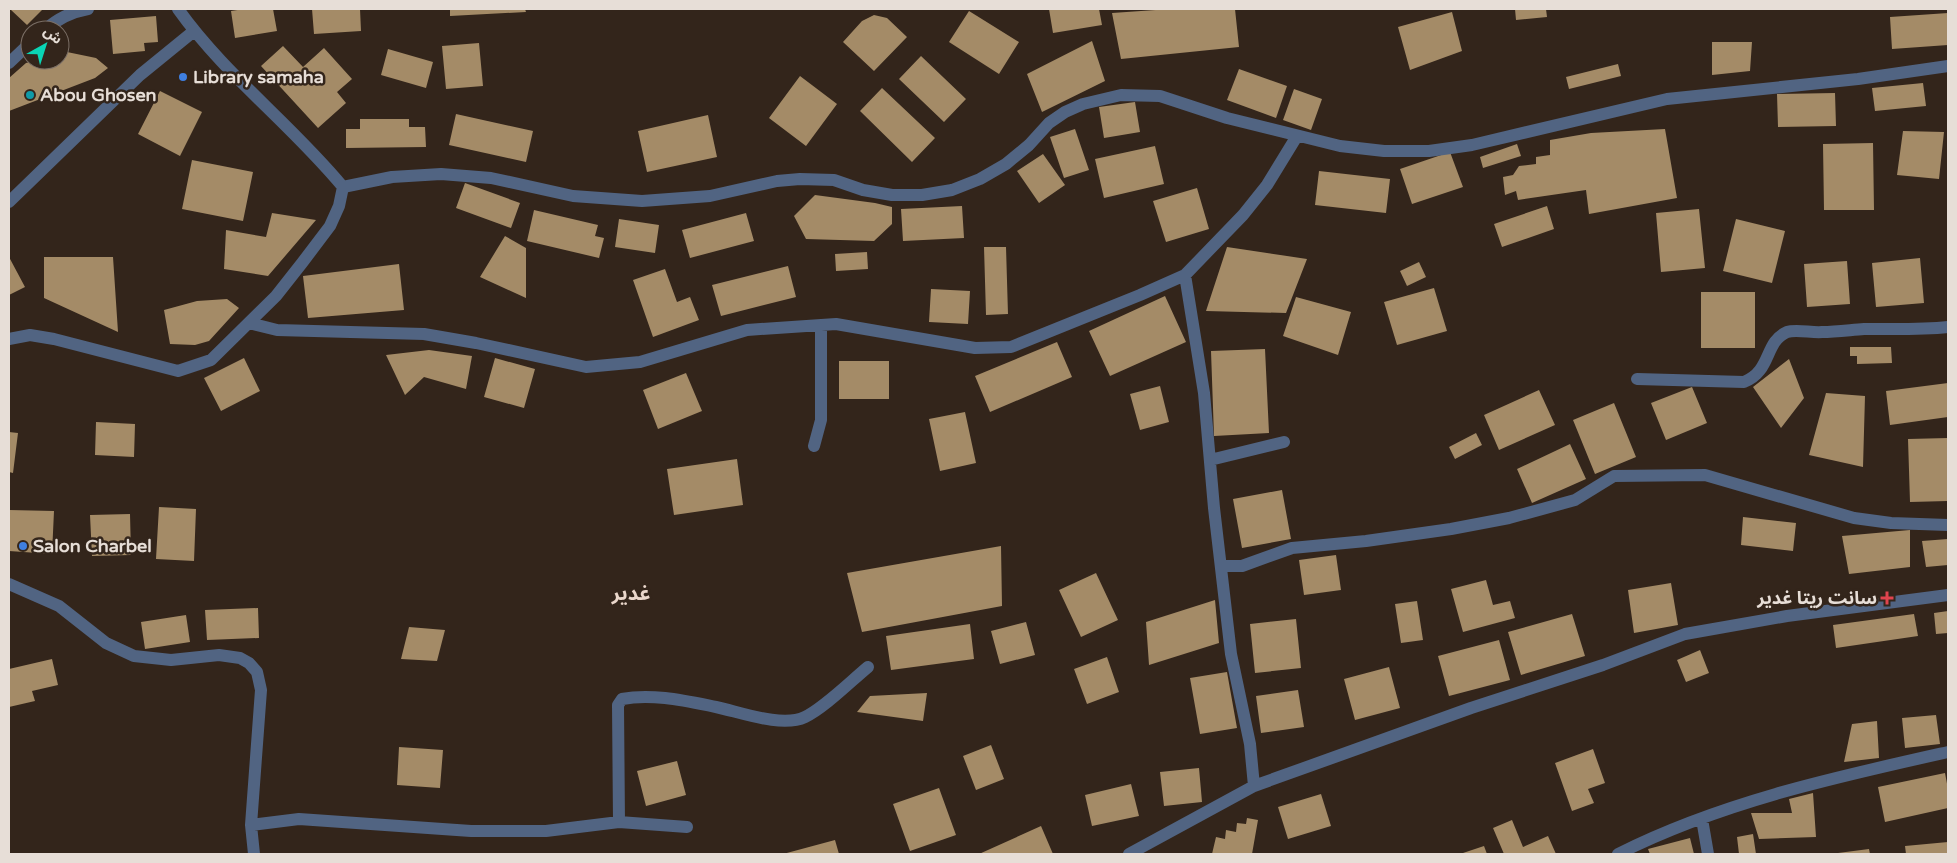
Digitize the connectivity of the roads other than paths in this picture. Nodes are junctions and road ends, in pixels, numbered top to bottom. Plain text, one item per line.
1 (88, 9) edge
2 (178, 9) edge
3 (57, 20) edge
4 (194, 31) junction
5 (20, 53) edge
6 (9, 63) edge
7 (1948, 66) edge
8 (1297, 136) junction
9 (343, 187) junction
10 (9, 202) edge
11 (1185, 275) junction
12 (249, 323) junction
13 (822, 325) junction
14 (1948, 326) edge
15 (9, 338) edge
16 (1637, 379) dead end
17 (1284, 442) dead end
18 (814, 446) dead end
19 (1210, 460) junction
20 (1948, 525) edge
21 (1222, 566) junction
22 (9, 584) edge
23 (1948, 595) edge
24 (868, 667) dead end
25 (1948, 752) edge
26 (1254, 786) junction
27 (1702, 819) junction
28 (618, 822) junction
29 (251, 825) junction
30 (687, 827) dead end
31 (254, 854) edge
32 (1129, 854) edge
33 (1618, 854) edge
34 (1708, 854) edge

1 - 3 street
2 - 4 street
4 - 9 street
4 - 10 street
5 - 6 street
7 - 8 street
8 - 9 street
8 - 11 street
9 - 12 street
11 - 13 street
11 - 19 street
12 - 13 street
12 - 15 street
13 - 18 street
14 - 16 street
17 - 19 street
19 - 21 street
20 - 21 street
21 - 26 street
22 - 29 street
23 - 26 street
24 - 28 street
25 - 27 street
26 - 32 street
27 - 33 street
27 - 34 street
28 - 29 street
28 - 30 street
29 - 31 street

